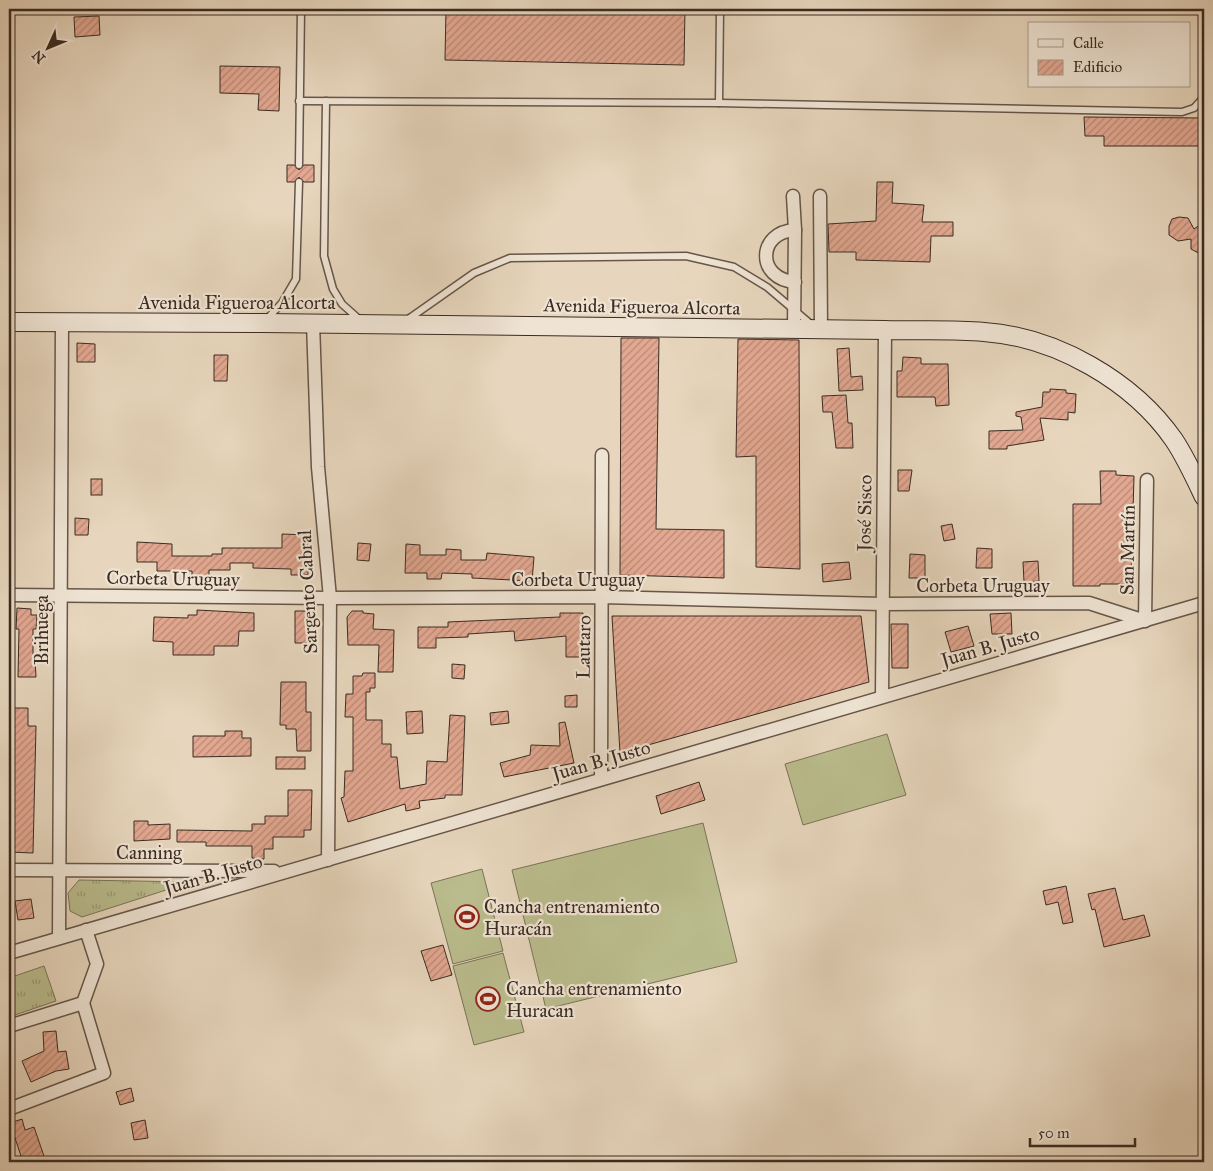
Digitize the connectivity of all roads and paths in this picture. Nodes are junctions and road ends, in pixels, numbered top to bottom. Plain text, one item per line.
1 (301, 9) edge
2 (720, 9) edge
3 (1204, 97) edge
4 (299, 101) junction
5 (326, 101) junction
6 (719, 103) junction
7 (299, 165) dead end
8 (299, 182) dead end
9 (792, 196) dead end
10 (820, 196) dead end
11 (795, 230) junction
12 (795, 282) junction
13 (794, 309) junction
14 (9, 322) edge
15 (62, 322) junction
16 (263, 323) junction
17 (313, 323) junction
18 (367, 324) junction
19 (400, 325) junction
20 (794, 329) junction
21 (819, 330) junction
22 (885, 330) junction
23 (602, 455) dead end
24 (1147, 480) dead end
25 (1204, 497) edge
26 (9, 595) edge
27 (60, 596) junction
28 (602, 597) junction
29 (330, 598) junction
30 (1204, 603) edge
31 (882, 604) junction
32 (1145, 622) junction
33 (882, 697) junction
34 (601, 779) junction
35 (328, 860) junction
36 (9, 870) edge
37 (58, 870) junction
38 (290, 871) junction
39 (86, 930) junction
40 (59, 938) junction
41 (9, 953) edge
42 (83, 1002) junction
43 (9, 1026) edge
44 (9, 1109) edge

1 - 4 lane
2 - 6 lane
3 - 6 lane
4 - 5 lane
4 - 7 lane
5 - 6 lane
5 - 18 lane
8 - 16 lane
9 - 11 street
10 - 21 street
11 - 12 street
11 - 12 street
12 - 13 street
13 - 19 lane
13 - 20 street
13 - 21 lane
14 - 15 main road, Avenida Figueroa Alcorta
15 - 16 main road, Avenida Figueroa Alcorta
15 - 27 street, Brihuega
16 - 17 main road, Avenida Figueroa Alcorta
17 - 18 main road, Avenida Figueroa Alcorta
17 - 29 street, Sargento Cabral
18 - 19 main road, Avenida Figueroa Alcorta
19 - 20 main road, Avenida Figueroa Alcorta
20 - 21 main road, Avenida Figueroa Alcorta
21 - 22 main road, Avenida Figueroa Alcorta
22 - 25 main road, Avenida Figueroa Alcorta
22 - 31 street, José Sisco
23 - 28 street, Lautaro
24 - 32 street, San Martín
26 - 27 street, Corbeta Uruguay
27 - 29 street, Corbeta Uruguay
27 - 37 street, Brihuega
28 - 29 street, Corbeta Uruguay
28 - 31 street, Corbeta Uruguay
28 - 34 street, Lautaro
29 - 35 street, Sargento Cabral
30 - 32 street, Juan B. Justo
31 - 32 street, Corbeta Uruguay
31 - 33 street, José Sisco
32 - 33 street, Juan B. Justo
33 - 34 street, Juan B. Justo
34 - 35 street, Juan B. Justo
35 - 38 street, Juan B. Justo
36 - 37 street, Canning
37 - 38 street, Canning
37 - 40 street, Brihuega
38 - 39 street, Juan B. Justo
39 - 40 street, Juan B. Justo
39 - 42 street
40 - 41 street, Juan B. Justo
42 - 43 street
42 - 44 street

